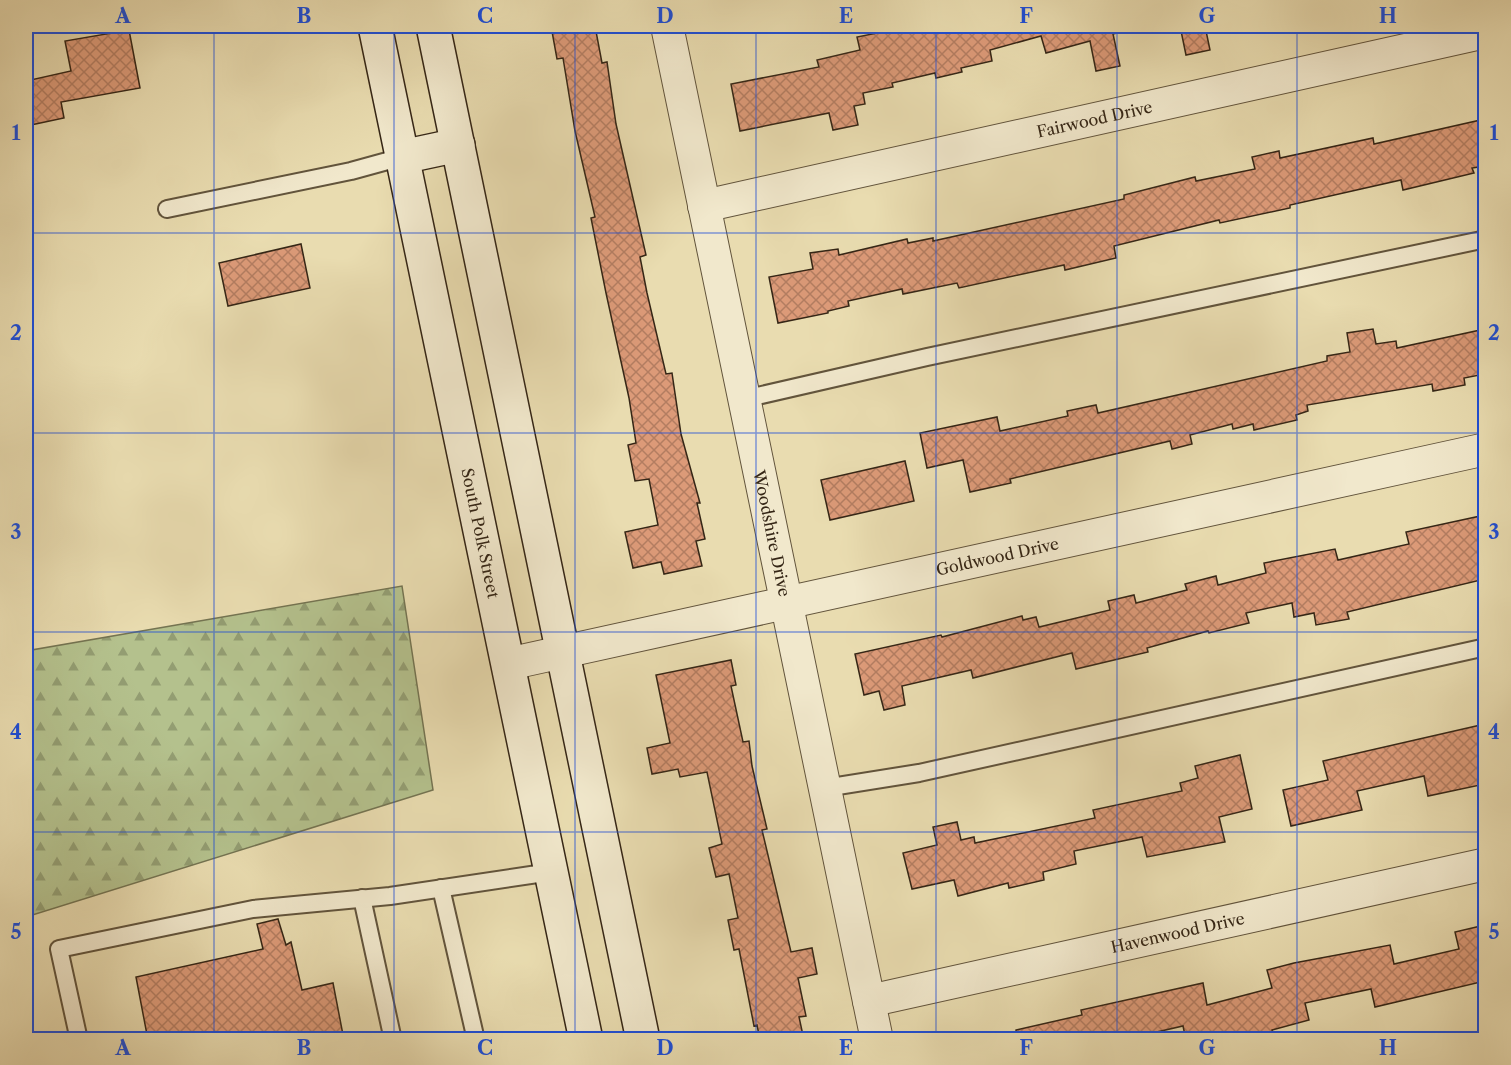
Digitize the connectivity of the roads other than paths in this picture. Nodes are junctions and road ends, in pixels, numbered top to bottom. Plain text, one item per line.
1 (375, 26) edge
2 (433, 26) edge
3 (666, 26) edge
4 (1485, 32) edge
5 (458, 145) junction
6 (402, 157) junction
7 (704, 206) junction
8 (167, 209) dead end
9 (1485, 239) edge
10 (744, 399) junction
11 (1485, 449) edge
12 (787, 603) junction
13 (1485, 647) edge
14 (563, 652) junction
15 (508, 664) junction
16 (825, 788) junction
17 (1485, 864) edge
18 (551, 872) junction
19 (441, 888) junction
20 (362, 898) junction
21 (869, 1001) junction
22 (79, 1040) edge
23 (393, 1040) edge
24 (476, 1040) edge
25 (586, 1040) edge
26 (643, 1040) edge
27 (877, 1040) edge

1 - 6 main road, South Polk Street
2 - 5 main road
3 - 7 street, Woodshire Drive
4 - 7 street, Fairwood Drive
5 - 6 main road
5 - 14 main road
6 - 8 lane
6 - 15 main road, South Polk Street
7 - 10 street, Woodshire Drive
9 - 10 lane
10 - 12 street, Woodshire Drive
11 - 12 street, Goldwood Drive
12 - 14 street, Goldwood Drive
12 - 16 street, Woodshire Drive
13 - 16 lane
14 - 15 street, Goldwood Drive
14 - 26 main road
15 - 18 main road, South Polk Street
16 - 21 street, Woodshire Drive
17 - 21 street, Havenwood Drive
18 - 19 lane
18 - 25 main road, South Polk Street
19 - 20 lane
19 - 24 lane
20 - 22 lane
20 - 23 lane
21 - 27 street, Woodshire Drive

